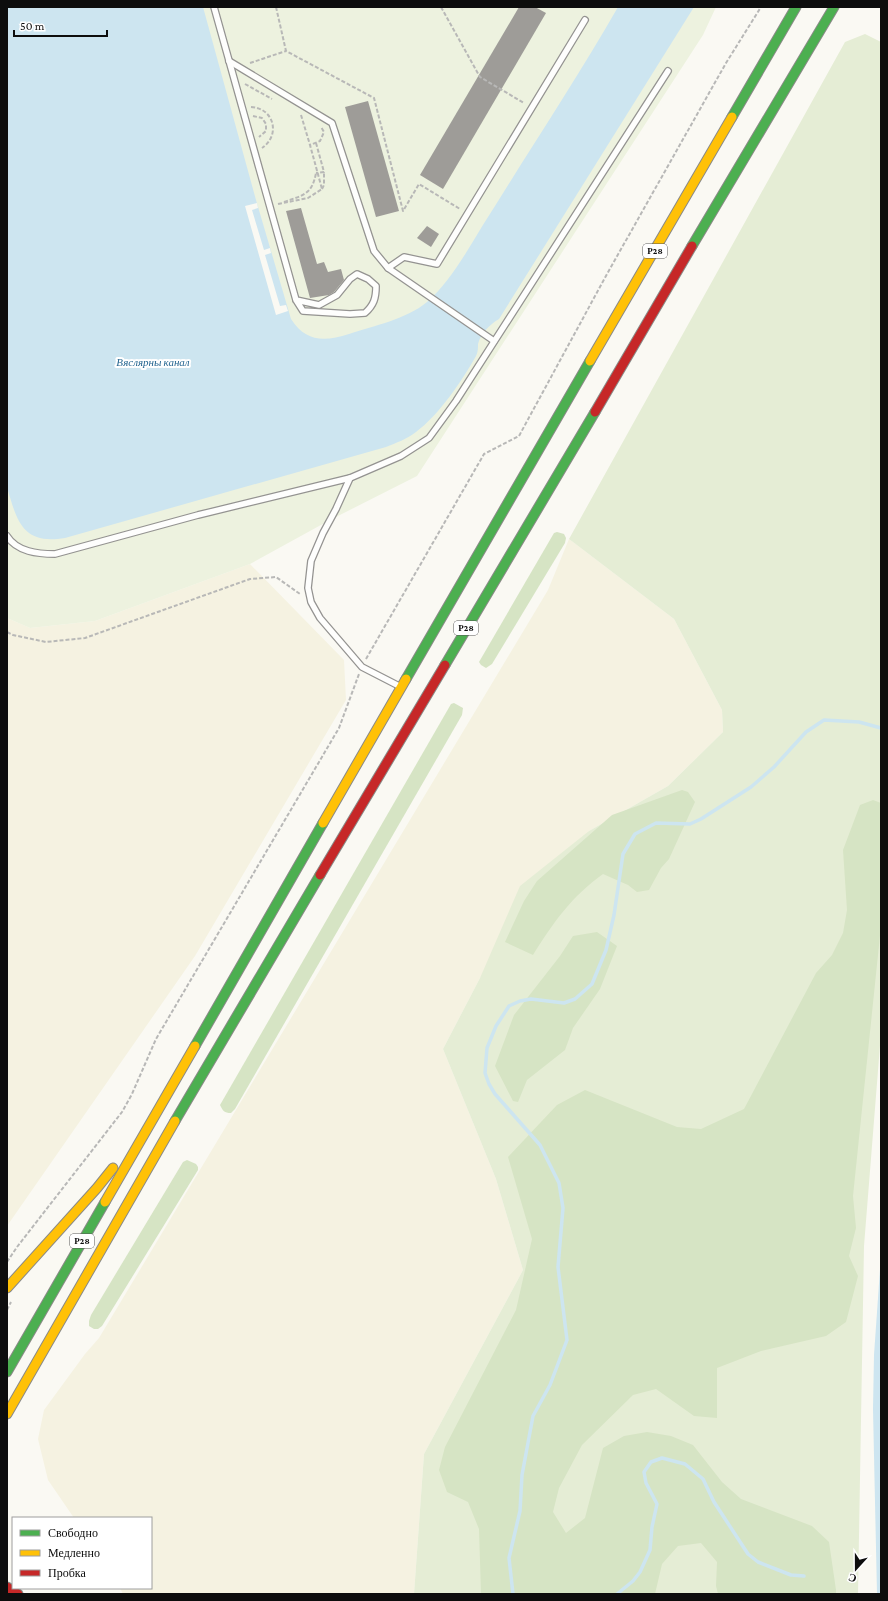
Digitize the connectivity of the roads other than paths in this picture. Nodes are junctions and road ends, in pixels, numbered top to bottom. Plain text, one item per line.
1 (214, 7) edge
2 (796, 7) edge
3 (834, 7) edge
4 (585, 20) dead end
5 (229, 61) junction
6 (668, 71) dead end
7 (388, 268) junction
8 (296, 300) junction
9 (492, 340) junction
10 (350, 478) junction
11 (7, 536) edge
12 (401, 687) junction
13 (157, 1109) junction
14 (7, 1288) edge
15 (7, 1372) edge
16 (7, 1414) edge
17 (7, 1588) edge
18 (18, 1594) edge

1 - 5 lane
2 - 12 main road, Р28
3 - 16 main road, Р28
4 - 7 lane
5 - 7 lane
5 - 8 lane
6 - 9 lane
7 - 9 lane
8 - 8 lane
9 - 10 lane
10 - 11 lane
10 - 12 lane
12 - 13 main road, Р28
13 - 14 main road
13 - 15 main road, Р28
17 - 18 main road

